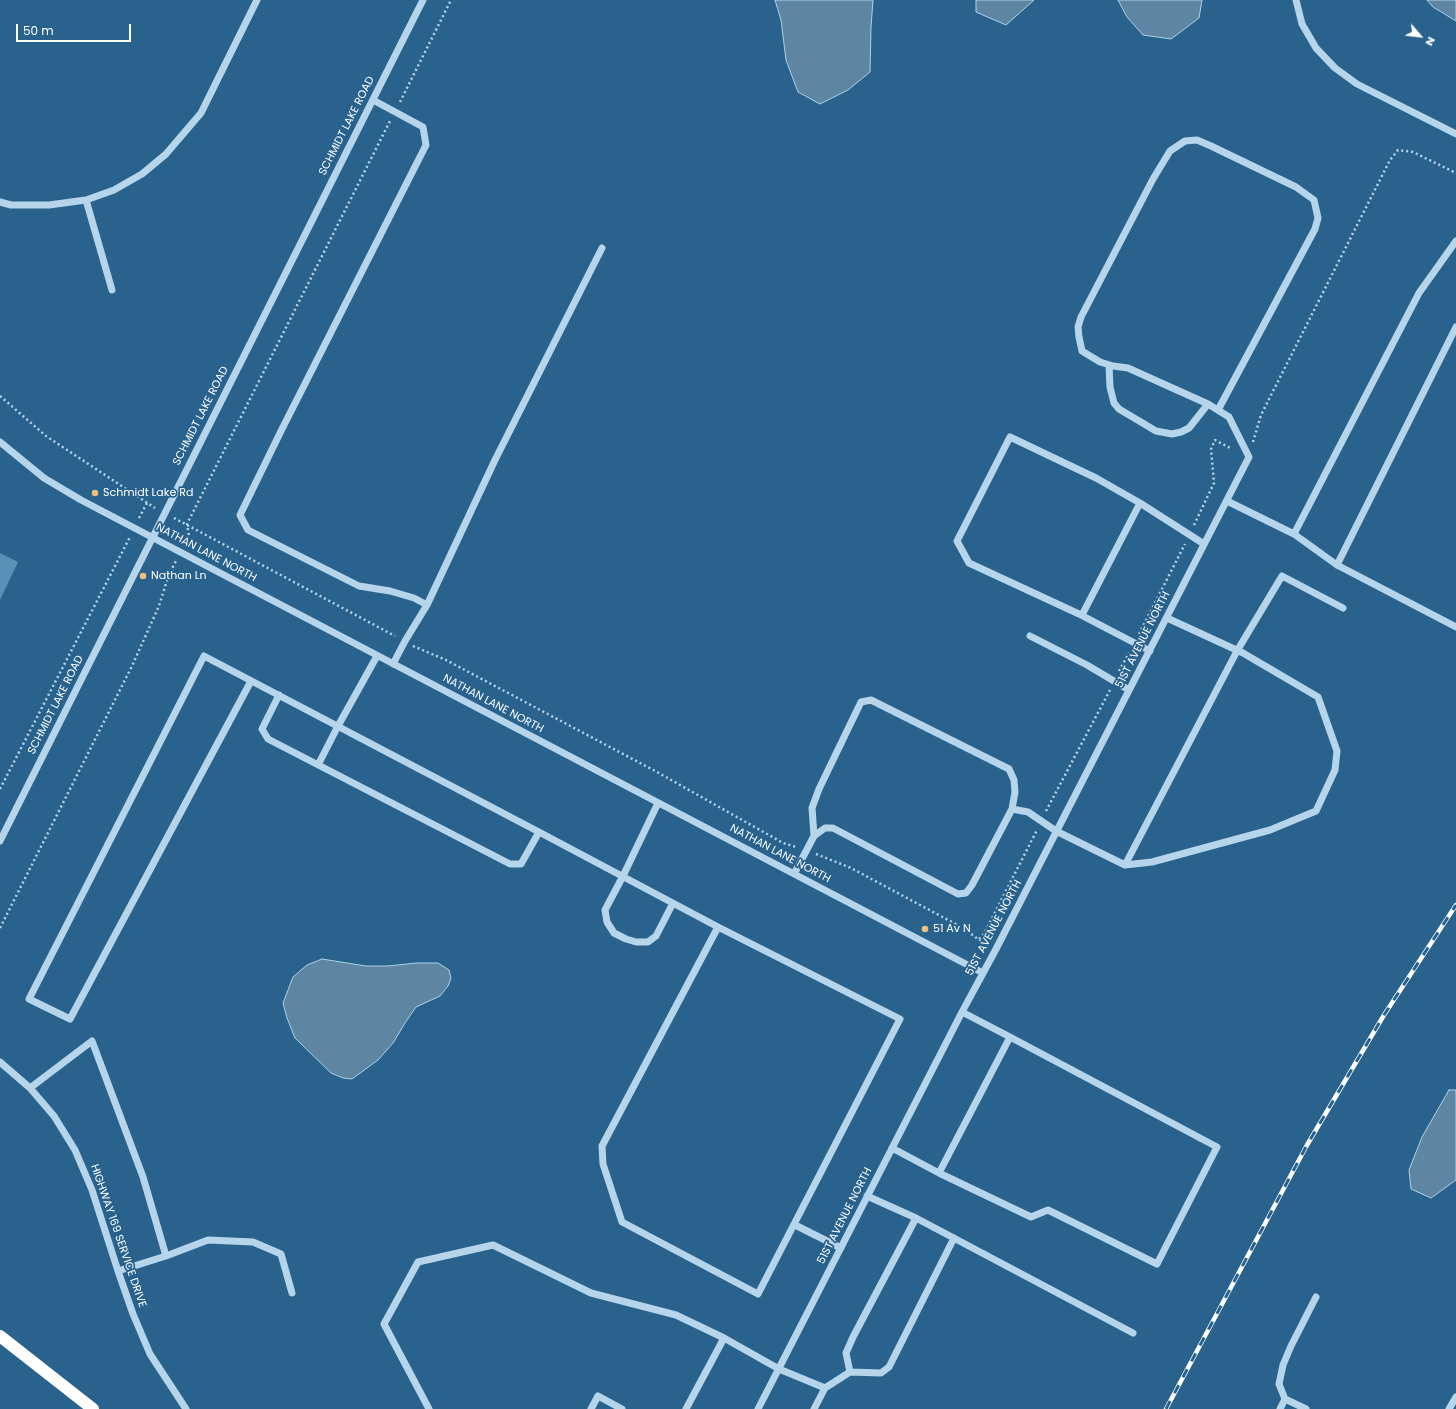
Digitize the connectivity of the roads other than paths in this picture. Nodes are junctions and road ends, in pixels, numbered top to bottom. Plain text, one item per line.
1 (257, 0) edge
2 (423, 0) edge
3 (1296, 0) edge
4 (373, 100) junction
5 (1456, 134) edge
6 (86, 200) junction
7 (0, 202) edge
8 (1456, 241) edge
9 (602, 248) dead end
10 (112, 290) dead end
11 (1456, 327) edge
12 (1109, 365) junction
13 (1208, 404) junction
14 (1218, 410) junction
15 (0, 442) edge
16 (1227, 501) junction
17 (1140, 503) junction
18 (1294, 534) junction
19 (152, 538) junction
20 (1204, 544) junction
21 (1337, 565) junction
22 (427, 605) junction
23 (1343, 608) dead end
24 (1082, 615) junction
25 (1166, 618) junction
26 (1456, 627) edge
27 (1030, 636) dead end
28 (1150, 651) junction
29 (1237, 651) junction
30 (377, 656) junction
31 (393, 664) junction
32 (251, 681) junction
33 (1129, 690) junction
34 (279, 695) junction
35 (338, 726) junction
36 (318, 765) junction
37 (658, 802) junction
38 (1012, 809) junction
39 (3, 826) edge
40 (539, 832) junction
41 (1056, 832) junction
42 (814, 836) junction
43 (0, 842) edge
44 (1125, 865) junction
45 (794, 874) junction
46 (623, 876) junction
47 (673, 903) junction
48 (718, 927) junction
49 (983, 973) junction
50 (962, 1012) junction
51 (1010, 1037) junction
52 (0, 1062) edge
53 (30, 1088) junction
54 (892, 1148) junction
55 (939, 1173) junction
56 (868, 1196) junction
57 (916, 1218) junction
58 (794, 1224) junction
59 (954, 1238) junction
60 (841, 1248) junction
61 (166, 1256) junction
62 (118, 1271) junction
63 (292, 1293) dead end
64 (1316, 1298) dead end
65 (1133, 1333) dead end
66 (0, 1336) edge
67 (724, 1338) junction
68 (779, 1369) junction
69 (850, 1372) junction
70 (825, 1388) junction
71 (1456, 1397) edge
72 (1285, 1399) junction
73 (93, 1409) edge
74 (186, 1409) edge
75 (429, 1409) edge
76 (591, 1409) edge
77 (622, 1409) edge
78 (686, 1409) edge
79 (758, 1409) edge
80 (814, 1409) edge
81 (1280, 1409) edge
82 (1306, 1409) edge
83 (1449, 1409) edge

1 - 6 street
2 - 4 street, SCHMIDT LAKE ROAD
3 - 5 street
4 - 19 street, SCHMIDT LAKE ROAD
4 - 22 street
6 - 7 street
6 - 10 street
8 - 18 street
9 - 22 street
11 - 21 street
12 - 13 street
12 - 13 street
12 - 14 street
13 - 14 street
14 - 16 street, 51ST AVENUE NORTH
15 - 19 street, NATHAN LANE NORTH
16 - 18 street
16 - 20 street, 51ST AVENUE NORTH
17 - 20 street
17 - 24 street
17 - 24 street
18 - 21 street
19 - 30 street, NATHAN LANE NORTH
19 - 39 street, SCHMIDT LAKE ROAD
20 - 25 street, 51ST AVENUE NORTH
21 - 26 street
22 - 31 street
23 - 29 street
24 - 28 street
25 - 28 street, 51ST AVENUE NORTH
25 - 29 street
27 - 33 street
28 - 33 street, 51ST AVENUE NORTH
29 - 44 street
29 - 44 street
30 - 31 street, NATHAN LANE NORTH
30 - 35 street
31 - 37 street, NATHAN LANE NORTH
32 - 32 street
32 - 34 street
33 - 41 street, 51ST AVENUE NORTH
34 - 35 street
34 - 36 street
35 - 36 street
35 - 40 street
36 - 40 street
37 - 45 street, NATHAN LANE NORTH
37 - 46 street
38 - 41 street
38 - 42 street
38 - 42 street
39 - 43 street, SCHMIDT LAKE ROAD
40 - 46 street
41 - 44 street
41 - 49 street, 51ST AVENUE NORTH
42 - 45 street
45 - 49 street, NATHAN LANE NORTH
46 - 47 street
46 - 47 street
47 - 48 street
48 - 58 street
48 - 58 street
49 - 50 street, 51ST AVENUE NORTH
50 - 51 street
50 - 54 street, 51ST AVENUE NORTH
51 - 55 street
51 - 55 street
52 - 53 street, HIGHWAY 169 SERVICE DRIVE
53 - 61 street
53 - 62 street, HIGHWAY 169 SERVICE DRIVE
54 - 55 street
54 - 56 street, 51ST AVENUE NORTH
56 - 57 street
56 - 60 street, 51ST AVENUE NORTH
57 - 59 street
57 - 69 street
58 - 60 street
59 - 65 street
59 - 69 street
60 - 68 street, 51ST AVENUE NORTH
61 - 62 street
61 - 63 street
62 - 74 street, HIGHWAY 169 SERVICE DRIVE
64 - 72 street
66 - 73 highway
67 - 68 street
67 - 75 street
67 - 78 street
68 - 70 street
68 - 79 street, 51ST AVENUE NORTH
69 - 70 street
70 - 80 street
71 - 83 street
72 - 81 street
72 - 82 street
76 - 77 street

